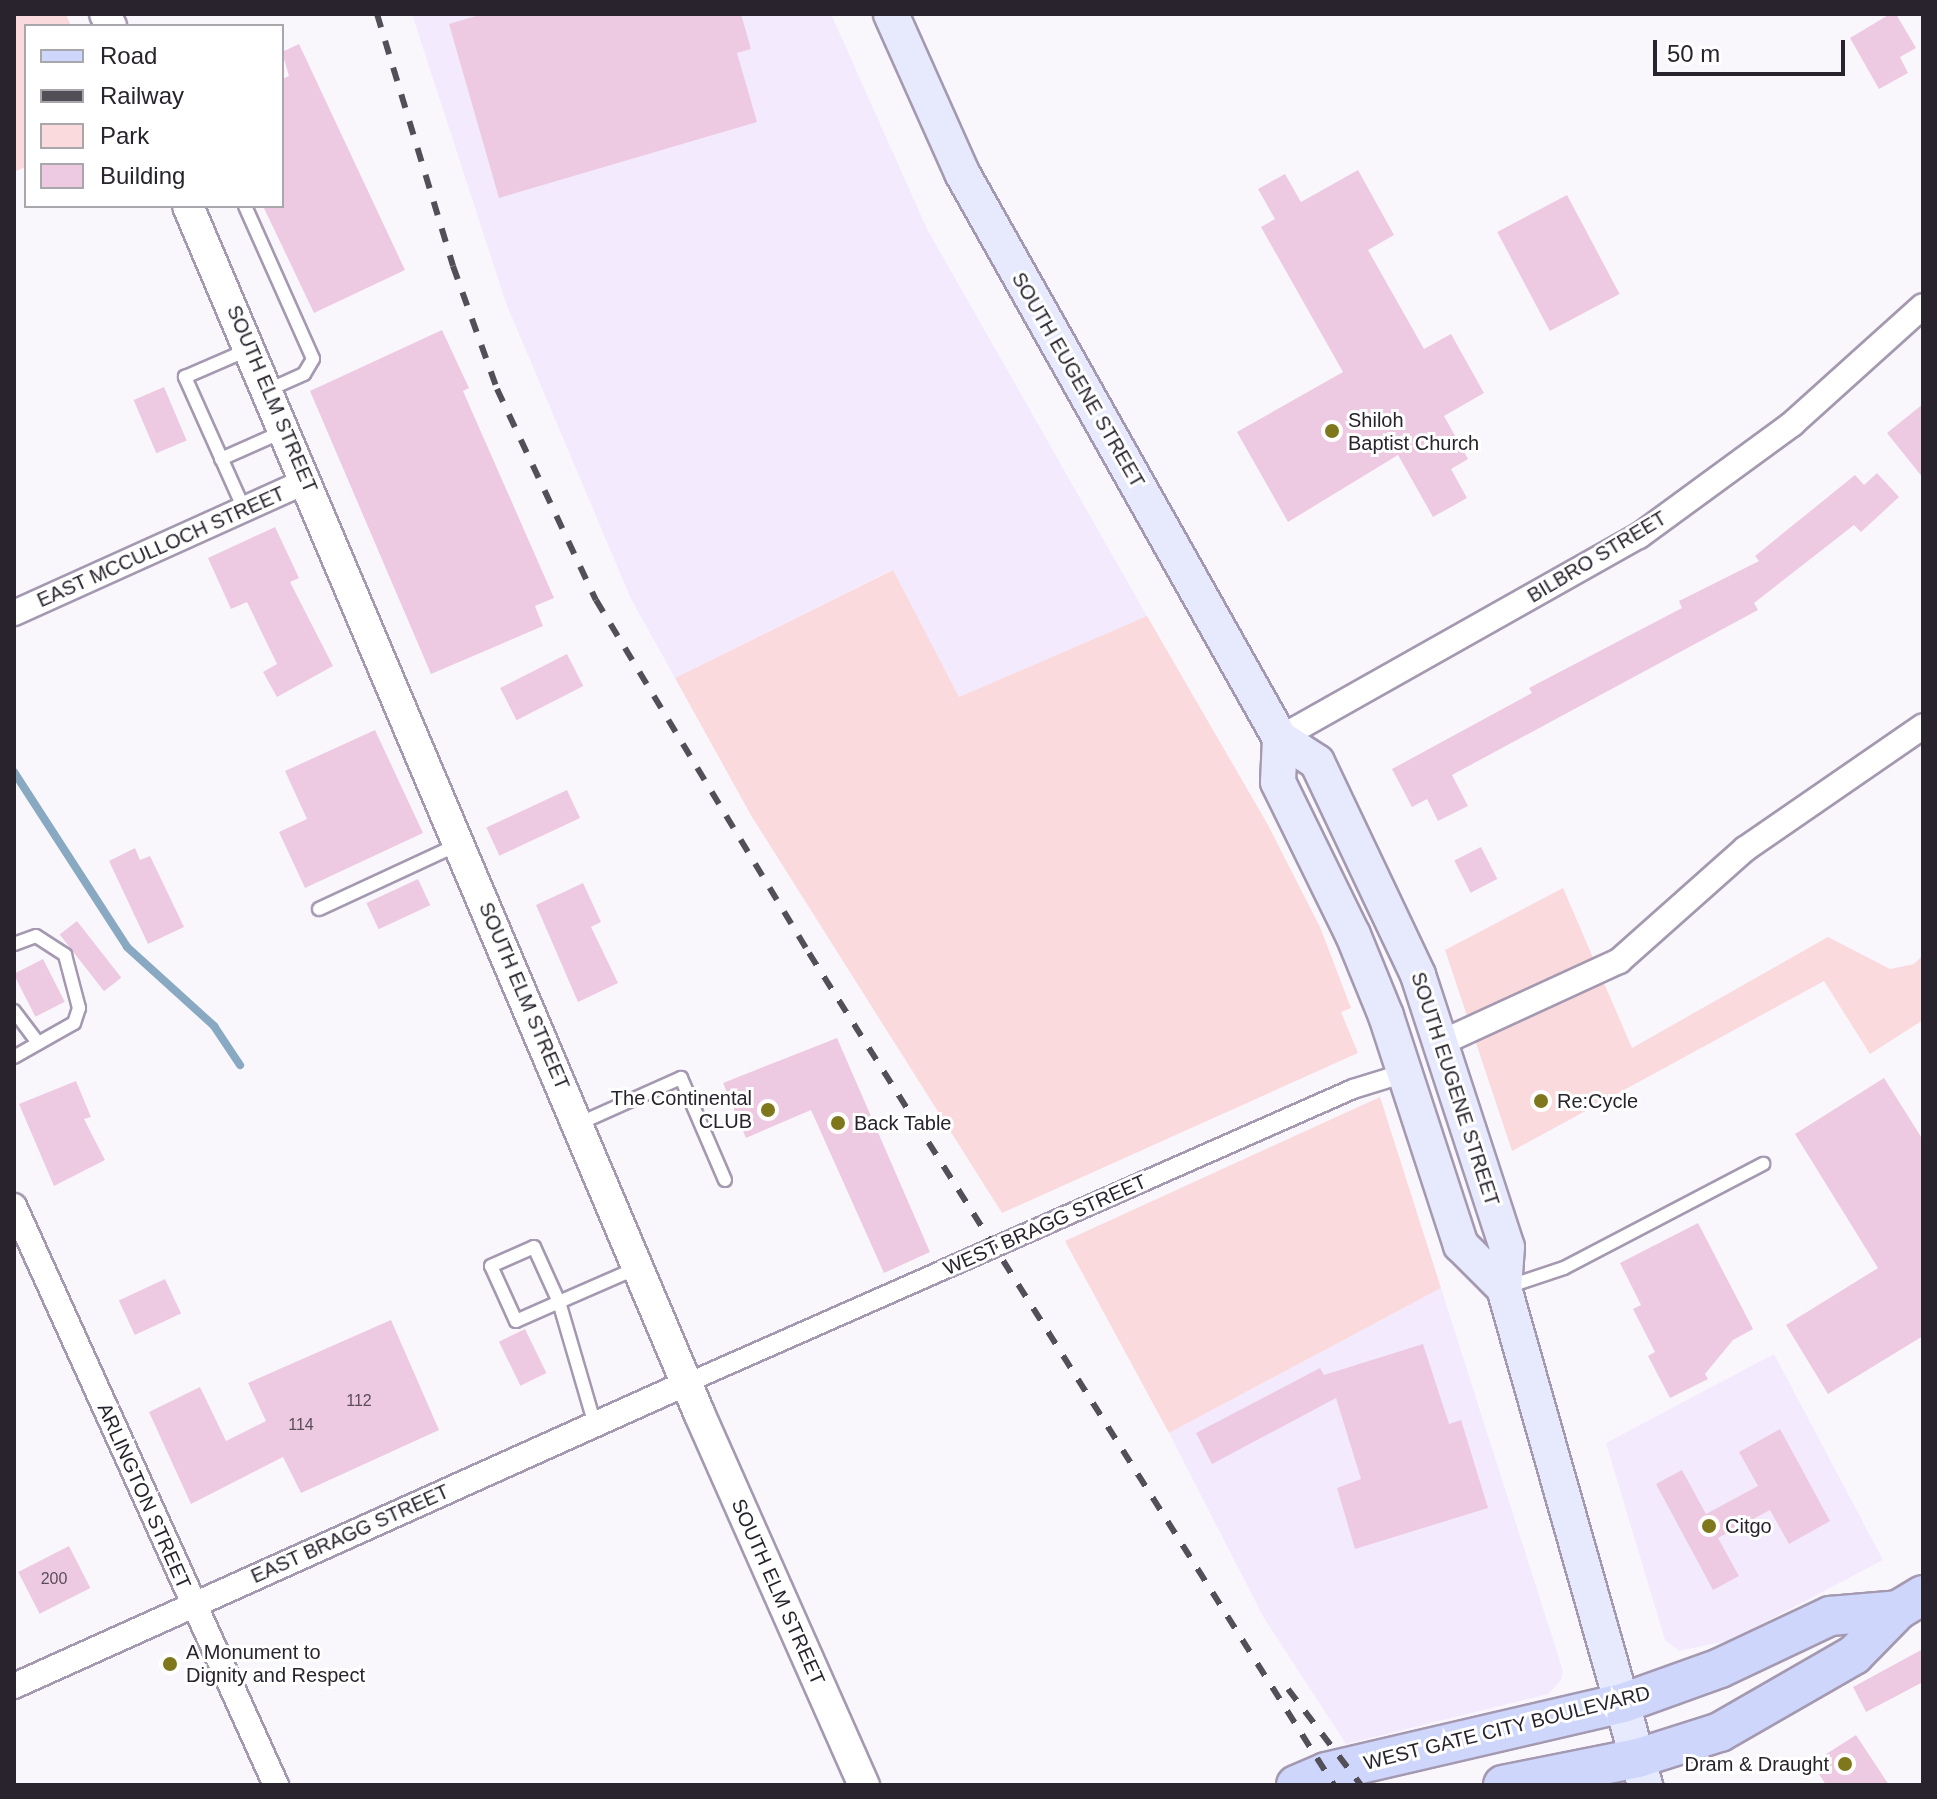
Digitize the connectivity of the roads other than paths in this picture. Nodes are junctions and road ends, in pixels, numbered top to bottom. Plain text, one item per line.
1 (891, 14) edge
2 (189, 208) edge
3 (246, 208) edge
4 (1923, 306) edge
5 (250, 349) junction
6 (268, 390) junction
7 (285, 430) junction
8 (221, 459) junction
9 (307, 481) junction
10 (244, 509) junction
11 (14, 613) edge
12 (1923, 726) edge
13 (1280, 738) junction
14 (460, 843) junction
15 (319, 909) dead end
16 (14, 944) edge
17 (14, 1011) edge
18 (1443, 1042) junction
19 (38, 1043) junction
20 (14, 1057) edge
21 (1405, 1073) junction
22 (578, 1124) junction
23 (1763, 1164) dead end
24 (725, 1180) dead end
25 (14, 1206) edge
26 (638, 1268) junction
27 (1504, 1288) junction
28 (559, 1302) junction
29 (687, 1383) junction
30 (595, 1425) junction
31 (1910, 1602) edge
32 (193, 1604) junction
33 (14, 1686) edge
34 (1623, 1703) junction
35 (1642, 1772) edge
36 (276, 1785) edge
37 (864, 1785) edge
38 (1296, 1785) edge
39 (1503, 1785) edge

1 - 13 main road, SOUTH EUGENE STREET
2 - 5 street, SOUTH ELM STREET
3 - 6 lane
4 - 13 street, BILBRO STREET
5 - 6 street, SOUTH ELM STREET
5 - 8 lane
6 - 7 street, SOUTH ELM STREET
7 - 8 lane
7 - 9 street, SOUTH ELM STREET
8 - 10 lane
9 - 10 street, EAST MCCULLOCH STREET
9 - 14 street, SOUTH ELM STREET
10 - 11 street, EAST MCCULLOCH STREET
12 - 18 street
13 - 18 main road, SOUTH EUGENE STREET
13 - 21 main road, SOUTH EUGENE STREET
14 - 15 lane
14 - 22 street, SOUTH ELM STREET
16 - 19 lane
17 - 19 lane
18 - 27 main road, SOUTH EUGENE STREET
19 - 20 lane
21 - 27 main road, SOUTH EUGENE STREET
21 - 29 street, WEST BRAGG STREET
22 - 24 lane
22 - 26 street, SOUTH ELM STREET
23 - 27 lane
25 - 32 street, ARLINGTON STREET
26 - 28 lane
26 - 29 street, SOUTH ELM STREET
27 - 34 main road, SOUTH EUGENE STREET
28 - 28 lane
28 - 30 lane
29 - 30 street, EAST BRAGG STREET
29 - 37 street, SOUTH ELM STREET
30 - 32 street, EAST BRAGG STREET
31 - 34 main road, WEST GATE CITY BOULEVARD
31 - 35 main road, WEST GATE CITY BOULEVARD
32 - 33 street, EAST BRAGG STREET
32 - 36 street, ARLINGTON STREET
34 - 35 main road, SOUTH EUGENE STREET
34 - 38 main road, WEST GATE CITY BOULEVARD
35 - 39 main road, WEST GATE CITY BOULEVARD

